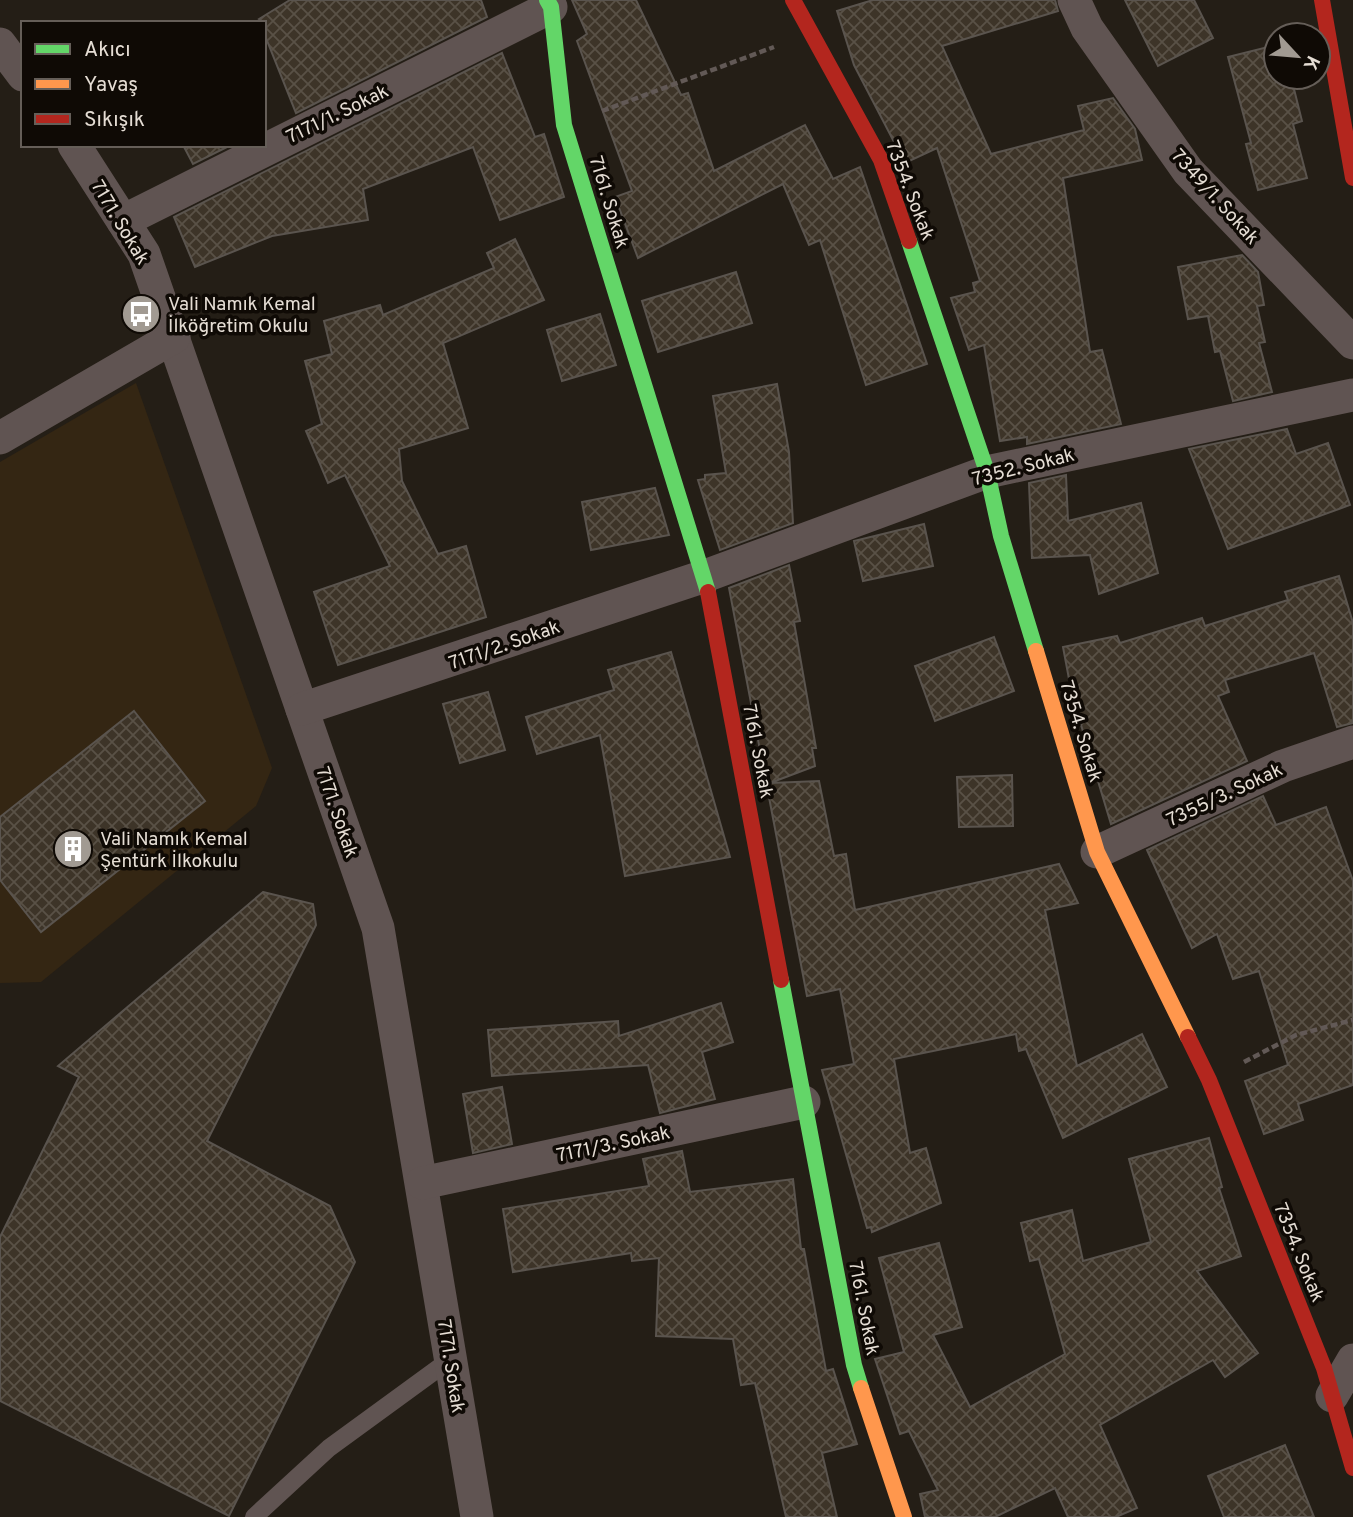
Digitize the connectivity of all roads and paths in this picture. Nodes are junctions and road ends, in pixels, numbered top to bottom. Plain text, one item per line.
1 (793, 0) edge
2 (1074, 0) edge
3 (1322, 0) edge
4 (549, 4) edge
5 (811, 33) junction
6 (0, 44) edge
7 (14, 77) edge
8 (564, 125) junction
9 (75, 147) edge
10 (1353, 178) edge
11 (122, 221) junction
12 (174, 337) junction
13 (1353, 343) edge
14 (1353, 395) edge
15 (0, 438) edge
16 (987, 472) junction
17 (705, 576) junction
18 (302, 709) junction
19 (1353, 742) edge
20 (1097, 852) junction
21 (1353, 1020) edge
22 (1209, 1080) junction
23 (804, 1102) junction
24 (422, 1183) junction
25 (451, 1359) junction
26 (1353, 1360) edge
27 (1332, 1396) junction
28 (1353, 1468) edge
29 (254, 1517) edge
30 (477, 1517) edge
31 (904, 1517) edge

1 - 5 street, 7354. Sokak
2 - 13 street, 7349/1. Sokak
3 - 10 street
4 - 8 street, 7161. Sokak
4 - 11 street, 7171/1. Sokak
5 - 8 path
5 - 16 street, 7354. Sokak
6 - 7 street
8 - 17 street, 7161. Sokak
9 - 11 street, 7171. Sokak
11 - 12 street, 7171. Sokak
12 - 15 street
12 - 18 street, 7171. Sokak
14 - 16 street, 7352. Sokak
16 - 17 street, 7352. Sokak
16 - 20 street, 7354. Sokak
17 - 18 street, 7171/2. Sokak
17 - 23 street, 7161. Sokak
18 - 24 street, 7171. Sokak
19 - 20 street, 7355/3. Sokak
20 - 22 street, 7354. Sokak
21 - 22 path
22 - 27 street, 7354. Sokak
23 - 24 street, 7171/3. Sokak
23 - 31 street, 7161. Sokak
24 - 25 street, 7171. Sokak
25 - 29 lane
25 - 30 street, 7171. Sokak
26 - 27 street
27 - 28 street, 7354. Sokak

